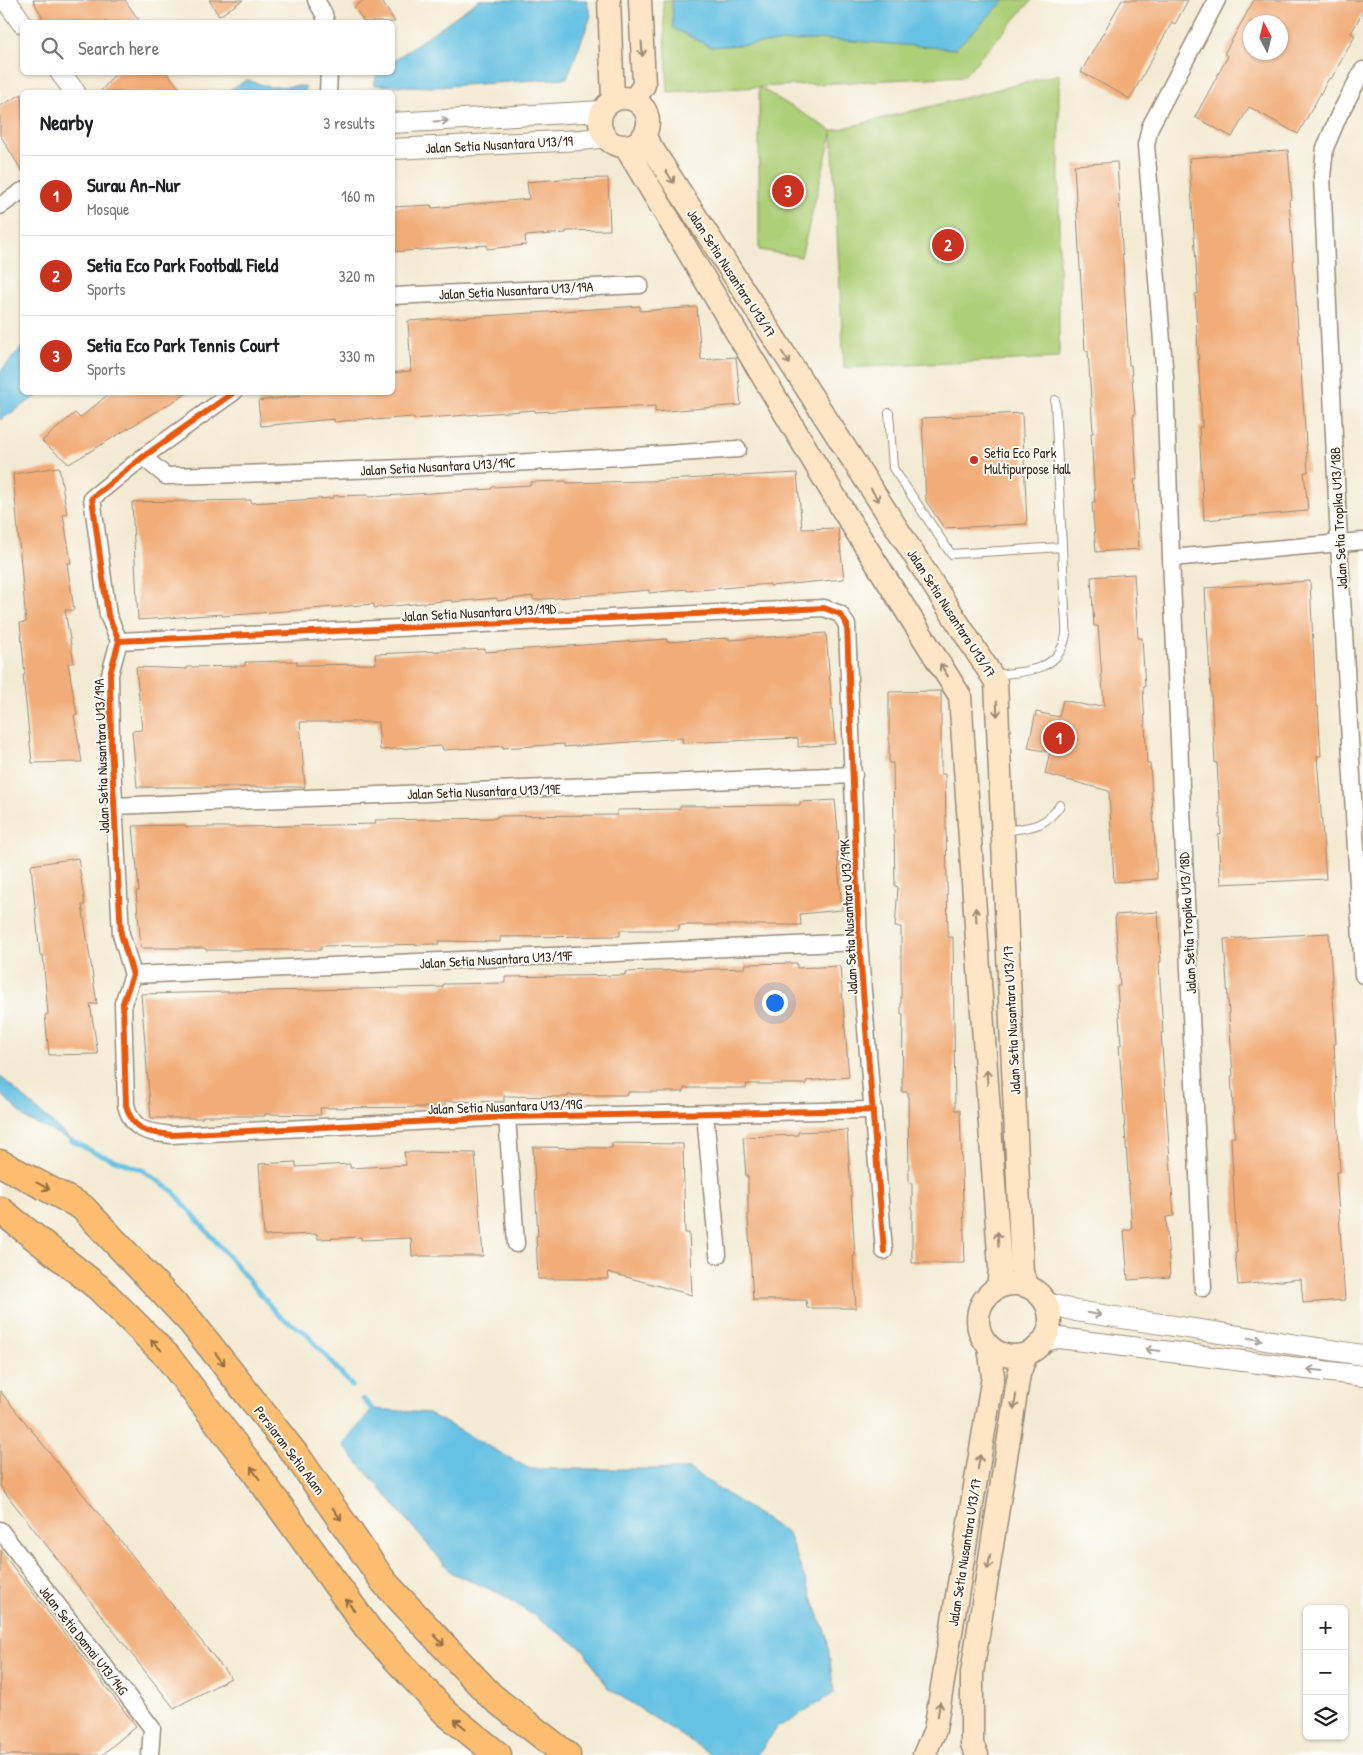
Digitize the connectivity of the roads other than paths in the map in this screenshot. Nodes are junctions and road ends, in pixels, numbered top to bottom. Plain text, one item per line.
1 (6, 0) edge
2 (609, 0) edge
3 (640, 0) edge
4 (1217, 0) edge
5 (319, 1) edge
6 (21, 20) edge
7 (325, 20) edge
8 (1363, 70) edge
9 (62, 75) edge
10 (328, 75) edge
11 (74, 90) edge
12 (328, 90) edge
13 (616, 104) junction
14 (395, 123) edge
15 (625, 140) junction
16 (395, 149) edge
17 (20, 192) edge
18 (0, 206) edge
19 (640, 285) dead end
20 (395, 296) edge
21 (230, 395) edge
22 (1055, 400) dead end
23 (889, 414) dead end
24 (738, 449) dead end
25 (144, 457) junction
26 (1363, 541) edge
27 (1339, 543) junction
28 (1062, 547) junction
29 (1171, 558) junction
30 (840, 614) joint
31 (119, 641) junction
32 (992, 675) junction
33 (854, 775) junction
34 (1060, 805) dead end
35 (114, 806) junction
36 (1002, 831) junction
37 (1361, 904) edge
38 (860, 942) junction
39 (134, 975) junction
40 (1363, 975) edge
41 (874, 1110) junction
42 (705, 1114) junction
43 (507, 1117) junction
44 (0, 1163) edge
45 (0, 1210) edge
46 (516, 1244) dead end
47 (884, 1251) dead end
48 (718, 1255) dead end
49 (1028, 1286) junction
50 (998, 1288) junction
51 (1204, 1288) dead end
52 (1047, 1304) junction
53 (1044, 1341) junction
54 (989, 1347) junction
55 (1026, 1355) junction
56 (1363, 1355) edge
57 (1363, 1376) edge
58 (0, 1530) edge
59 (150, 1755) edge
60 (498, 1755) edge
61 (567, 1755) edge
62 (924, 1755) edge
63 (976, 1755) edge

1 - 6 street
2 - 13 main road
3 -> 13 main road
4 - 29 street, Jalan Setia Tropika U13/18D
5 - 7 street
8 - 27 street, Jalan Setia Tropika U13/18B
9 - 11 street
10 - 12 street
14 -> 13 street, Jalan Setia Nusantara U13/19
13 - 15 main road
13 - 15 main road
15 - 16 street, Jalan Setia Nusantara U13/19
15 -> 32 main road, Jalan Setia Nusantara U13/17
50 -> 15 main road, Jalan Setia Nusantara U13/17
17 - 18 street
19 - 20 street, Jalan Setia Nusantara U13/19A
21 - 25 street
22 - 28 lane
23 - 28 lane
24 - 25 street, Jalan Setia Nusantara U13/19C
25 - 31 street
26 - 27 street
27 - 29 street
27 - 37 street, Jalan Setia Tropika U13/18B
28 - 32 lane
29 - 51 street, Jalan Setia Tropika U13/18D
30 - 31 street, Jalan Setia Nusantara U13/19D
30 - 33 street, Jalan Setia Nusantara U13/19K
31 - 35 street, Jalan Setia Nusantara U13/19A
32 -> 36 main road, Jalan Setia Nusantara U13/17
33 - 35 street, Jalan Setia Nusantara U13/19E
33 - 38 street, Jalan Setia Nusantara U13/19K
34 - 36 lane
35 - 39 street, Jalan Setia Nusantara U13/19A
36 - 49 main road, Jalan Setia Nusantara U13/17
37 - 40 street, Jalan Setia Tropika U13/18B
38 - 39 street, Jalan Setia Nusantara U13/19F
38 - 41 street, Jalan Setia Nusantara U13/19K
39 - 43 street, Jalan Setia Nusantara U13/19G
41 - 42 street, Jalan Setia Nusantara U13/19G
41 - 47 street, Jalan Setia Nusantara U13/19K
42 - 43 street, Jalan Setia Nusantara U13/19G
42 - 48 street
43 - 46 street
44 -> 61 highway, Persiaran Setia Alam
60 -> 45 highway
49 - 50 main road
49 - 52 main road
50 - 54 main road
52 - 53 main road
52 -> 56 street
53 - 55 main road
57 -> 53 street
54 - 55 main road
62 -> 54 main road, Jalan Setia Nusantara U13/17
55 -> 63 main road, Jalan Setia Nusantara U13/17
58 - 59 street, Jalan Setia Damai U13/14G

